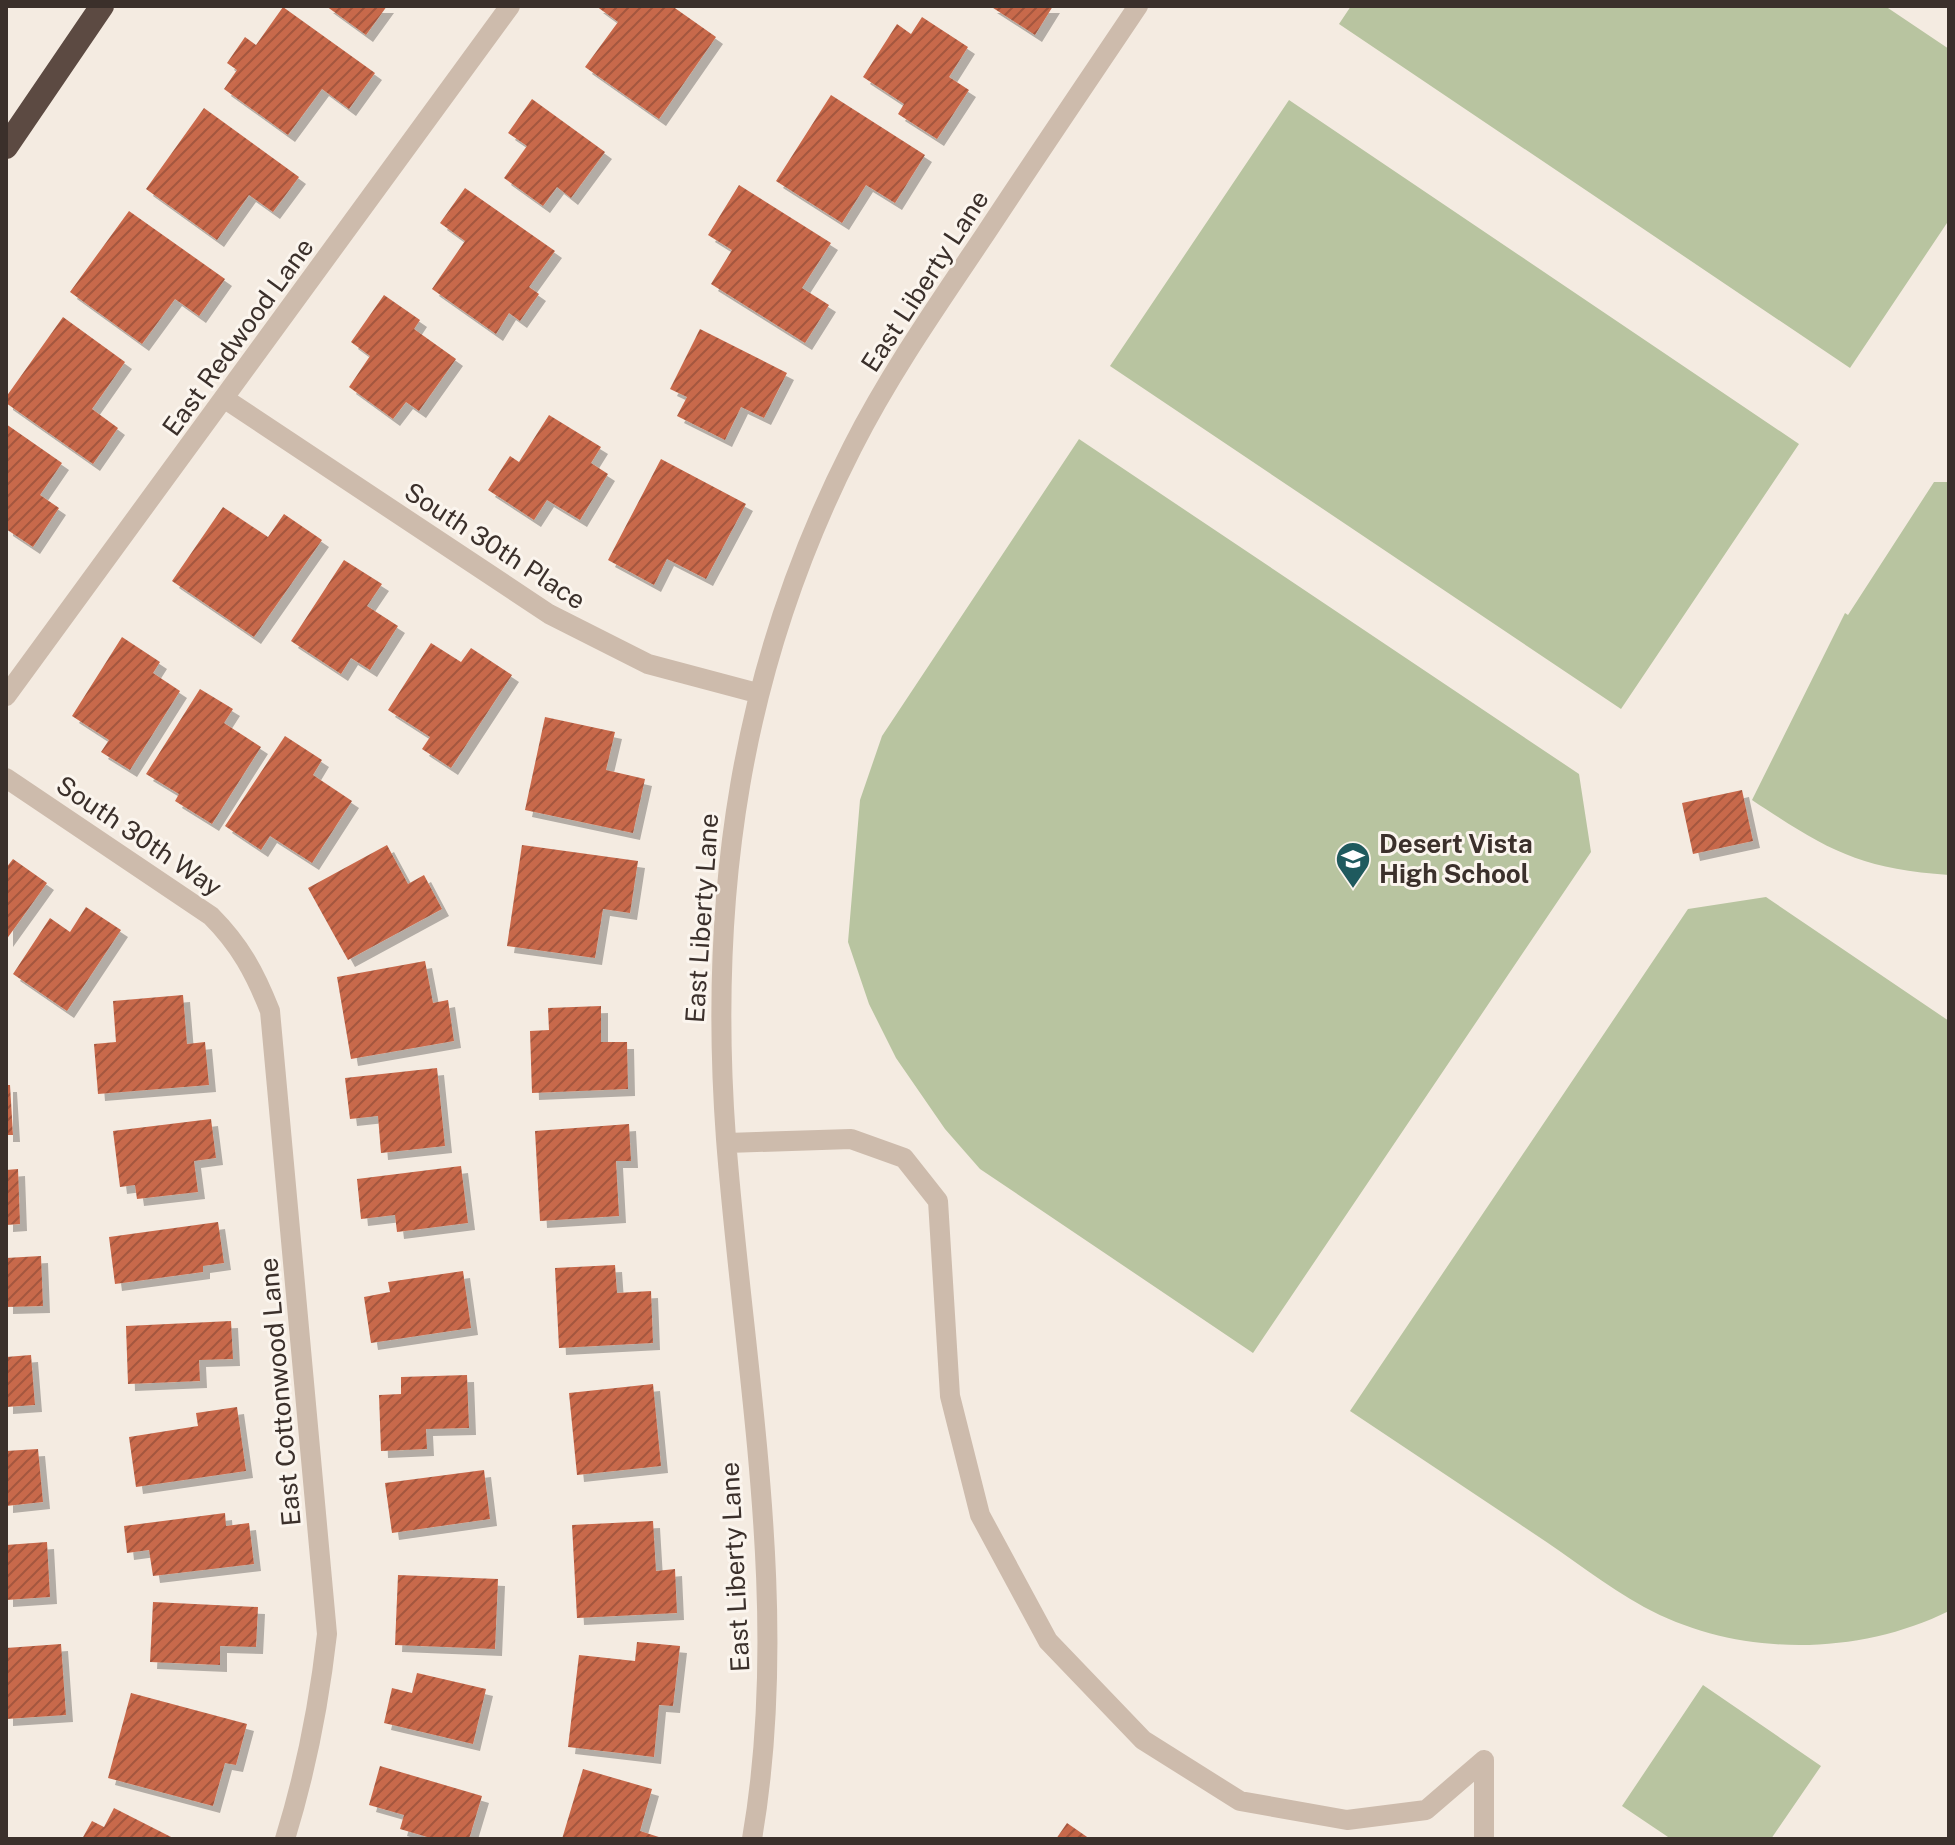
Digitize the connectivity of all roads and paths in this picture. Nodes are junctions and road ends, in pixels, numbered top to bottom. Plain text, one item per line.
1 (102, 6) edge
2 (510, 6) edge
3 (1138, 6) edge
4 (6, 147) edge
5 (225, 399) junction
6 (757, 693) junction
7 (6, 696) edge
8 (6, 778) edge
9 (237, 943) joint
10 (727, 1143) junction
11 (285, 1839) edge
12 (752, 1839) edge
13 (1484, 1839) edge

1 - 4 highway
2 - 5 street, East Redwood Lane
3 - 6 street, East Liberty Lane
5 - 6 street, South 30th Place
5 - 7 street, East Redwood Lane
6 - 10 street, East Liberty Lane
8 - 9 street, South 30th Way
9 - 11 street, East Cottonwood Lane
10 - 12 street, East Liberty Lane
10 - 13 street

